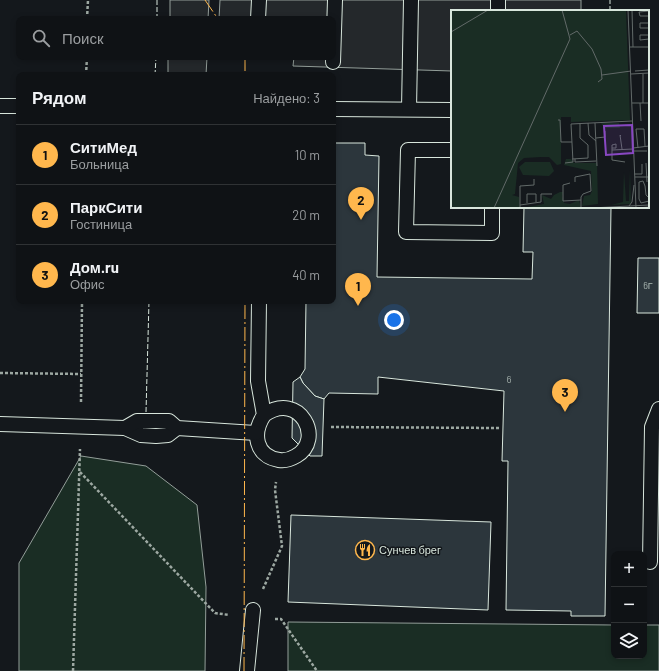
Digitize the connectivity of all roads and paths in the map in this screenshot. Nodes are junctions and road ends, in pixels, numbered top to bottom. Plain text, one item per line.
1 (88, 0) edge
2 (259, 0) edge
3 (335, 0) edge
4 (411, 0) edge
5 (87, 16) edge
6 (258, 16) edge
7 (335, 16) edge
8 (87, 60) edge
9 (86, 72) edge
10 (0, 106) edge
11 (16, 106) edge
12 (336, 109) edge
13 (409, 110) junction
14 (451, 110) edge
15 (451, 150) edge
16 (492, 208) edge
17 (82, 304) edge
18 (259, 304) edge
19 (0, 373) edge
20 (81, 374) junction
21 (659, 410) edge
22 (264, 415) junction
23 (0, 424) edge
24 (81, 427) junction
25 (499, 428) dead end
26 (256, 433) junction
27 (309, 436) junction
28 (279, 460) junction
29 (80, 472) junction
30 (650, 562) dead end
31 (253, 614) junction
32 (73, 671) edge
33 (247, 671) edge
34 (317, 671) edge

1 - 5 path
2 - 6 lane
3 - 7 lane
4 - 13 lane
8 - 9 path
10 - 11 lane
12 - 13 lane
13 - 14 lane
15 - 16 lane
17 - 20 path
18 - 22 lane
19 - 20 path
20 - 24 path
21 - 30 lane
22 - 26 lane
22 - 27 lane
23 - 24 lane
24 - 26 lane
24 - 29 path
25 - 27 path
26 - 28 lane
27 - 28 lane
28 - 31 path
29 - 31 path
29 - 32 path
31 - 33 lane
31 - 34 path

